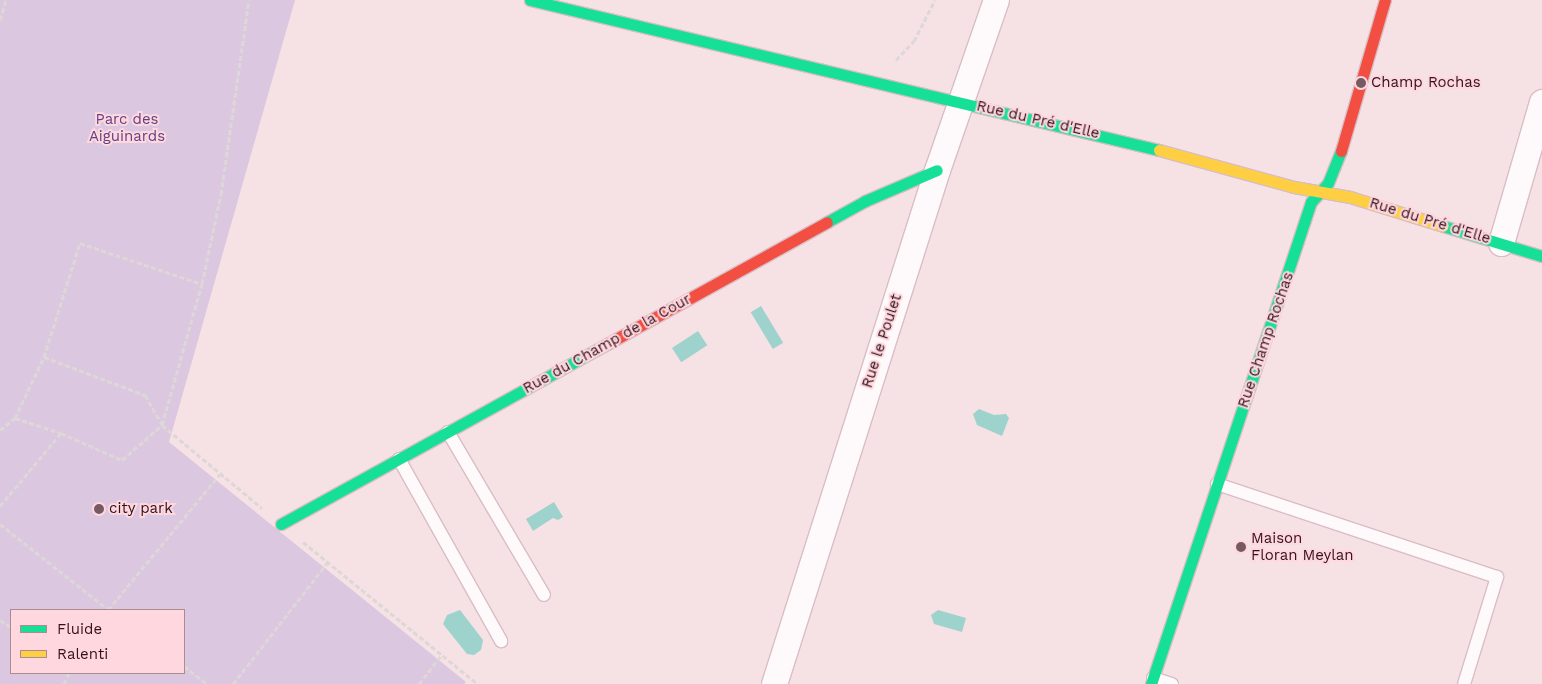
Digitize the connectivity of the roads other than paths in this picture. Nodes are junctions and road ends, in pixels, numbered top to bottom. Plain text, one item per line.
1 (530, 0) edge
2 (996, 0) edge
3 (1385, 0) edge
4 (1542, 102) edge
5 (962, 104) junction
6 (936, 170) junction
7 (1320, 193) junction
8 (1501, 243) junction
9 (1542, 256) edge
10 (448, 432) junction
11 (399, 459) junction
12 (1217, 484) junction
13 (281, 524) dead end
14 (544, 595) dead end
15 (501, 641) dead end
16 (1152, 681) edge
17 (774, 684) edge
18 (1172, 684) edge
19 (1464, 684) edge

1 - 5 street, Rue du Pré d'Elle
2 - 5 street, Rue le Poulet
3 - 7 street, Rue Champ Rochas
4 - 8 street
5 - 6 street, Rue le Poulet
5 - 7 street, Rue du Pré d'Elle
6 - 10 street, Rue du Champ de la Cour
6 - 17 street, Rue le Poulet
7 - 8 street, Rue du Pré d'Elle
7 - 12 street, Rue Champ Rochas
8 - 9 street, Rue du Pré d'Elle
10 - 11 street, Rue du Champ de la Cour
10 - 14 lane
11 - 13 street, Rue du Champ de la Cour
11 - 15 lane
12 - 16 street, Rue Champ Rochas
12 - 19 lane
16 - 18 lane

